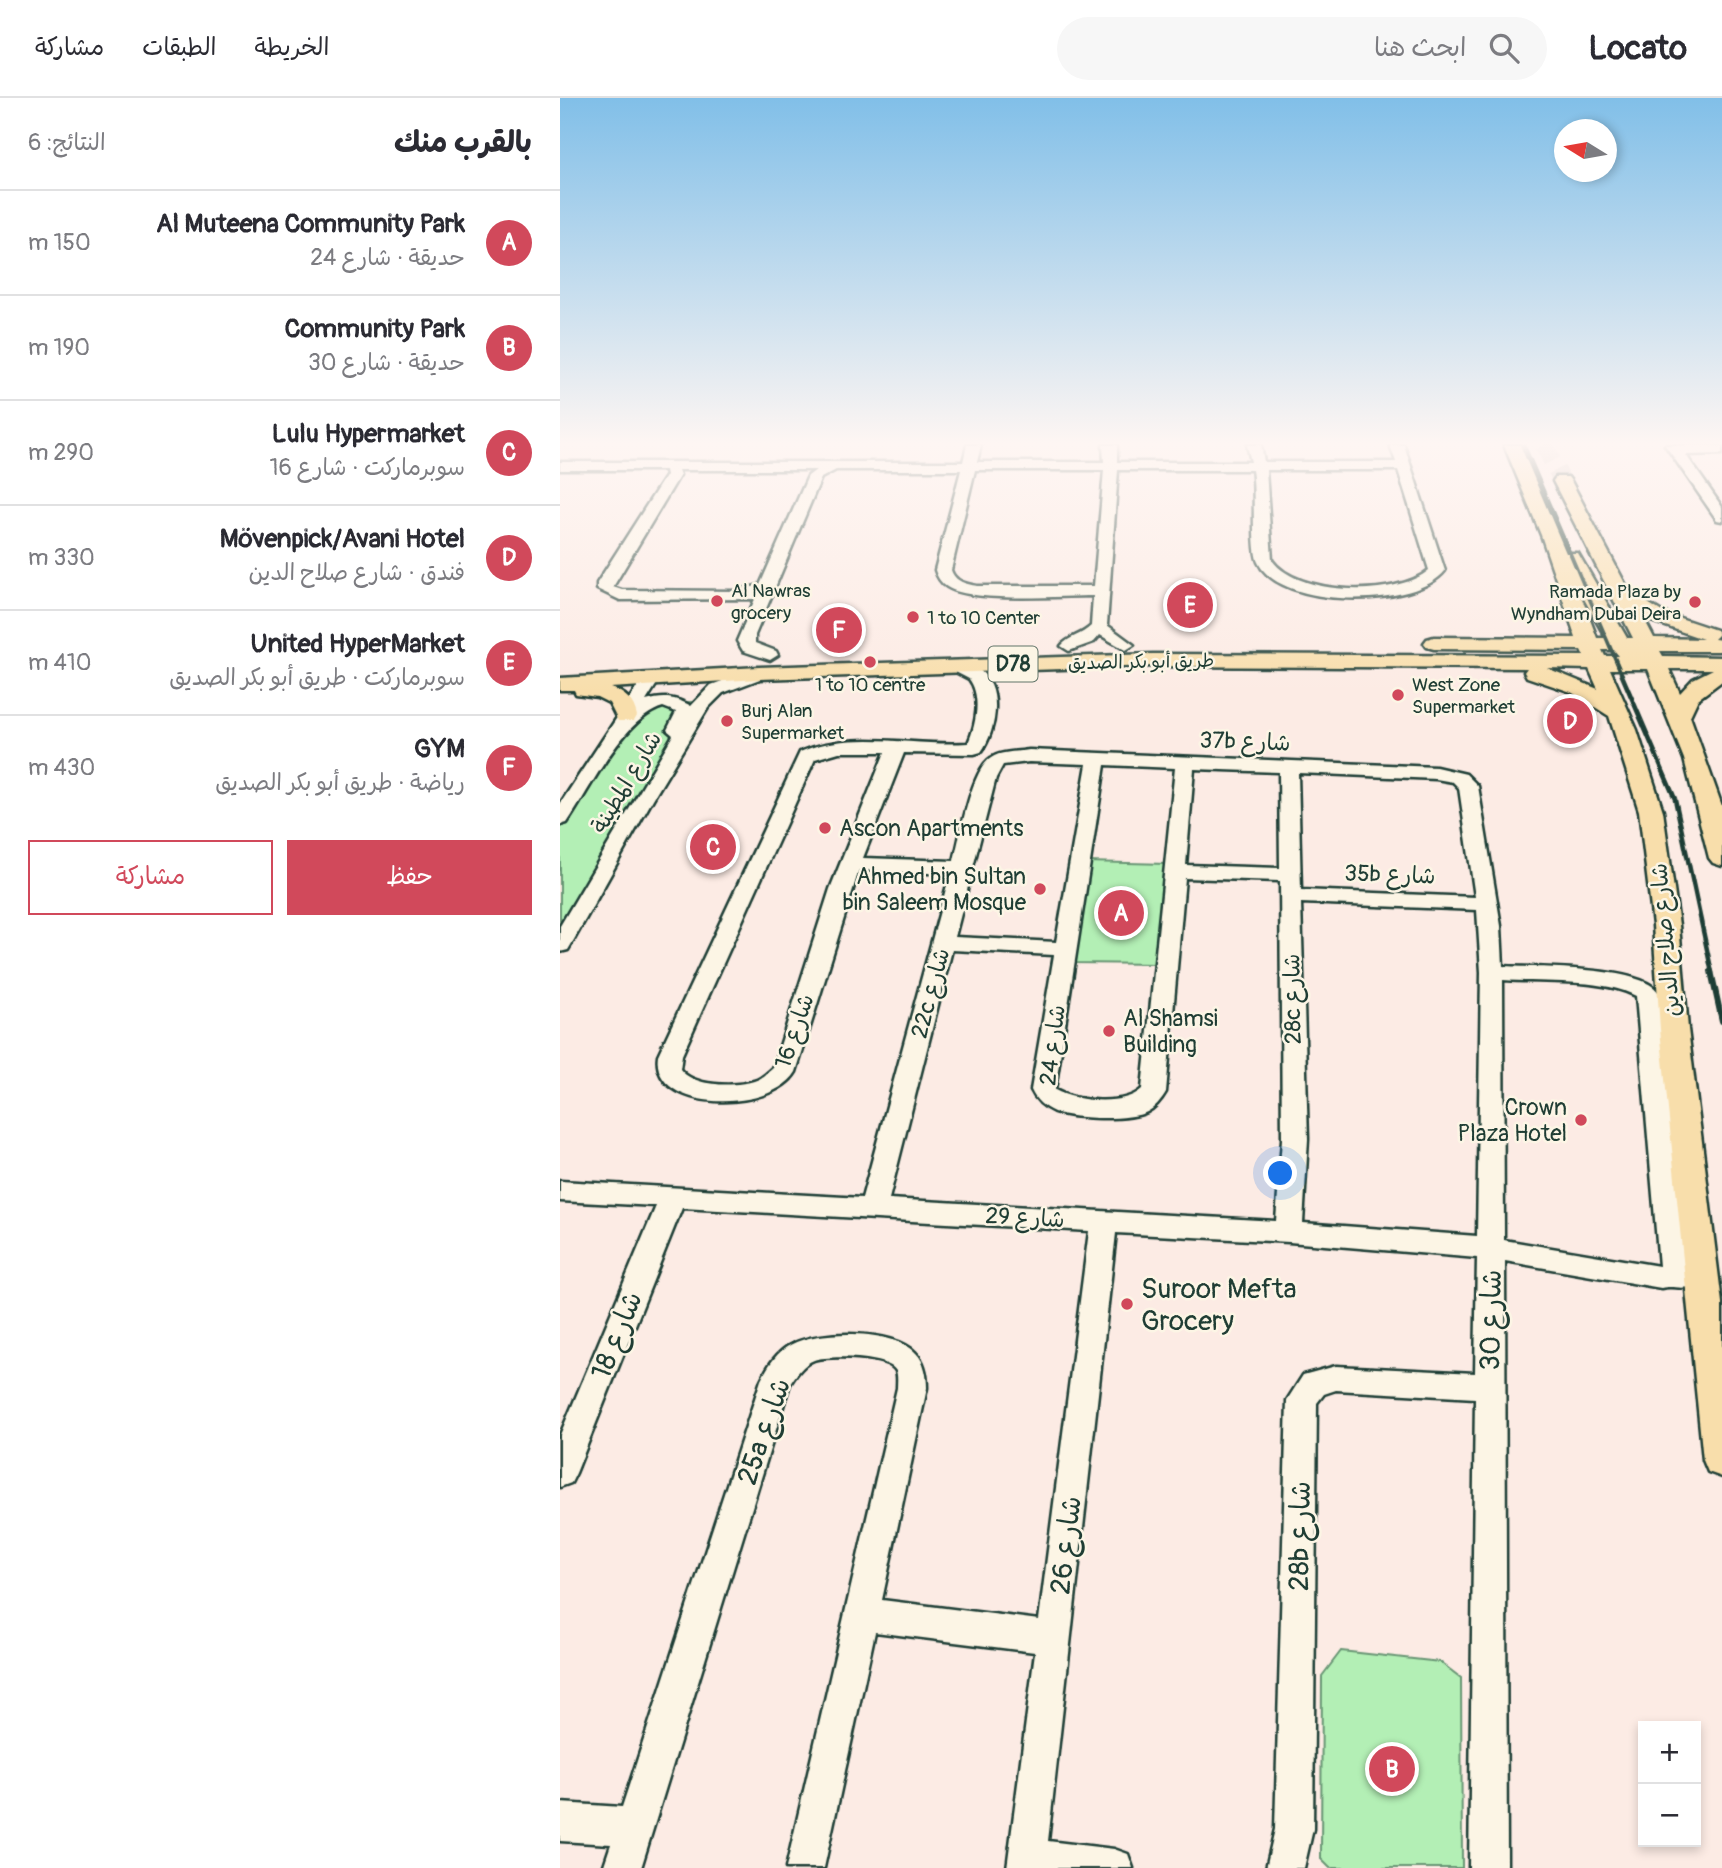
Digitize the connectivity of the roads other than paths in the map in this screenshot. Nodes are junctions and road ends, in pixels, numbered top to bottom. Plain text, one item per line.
1 (640, 528) edge
2 (793, 528) edge
3 (953, 528) edge
4 (1106, 528) edge
5 (1262, 528) edge
6 (1424, 528) edge
7 (1546, 528) edge
8 (1586, 528) edge
9 (1550, 536) junction
10 (767, 588) junction
11 (1102, 591) junction
12 (1619, 591) junction
13 (1574, 606) junction
14 (1099, 627) junction
15 (1722, 636) edge
16 (1504, 643) junction
17 (1257, 644) junction
18 (1126, 645) junction
19 (1722, 645) edge
20 (1069, 646) junction
21 (1639, 653) junction
22 (1722, 653) edge
23 (1593, 654) junction
24 (739, 656) junction
25 (1153, 660) junction
26 (1403, 661) junction
27 (1466, 662) junction
28 (1722, 663) edge
29 (765, 664) junction
30 (1014, 664) junction
31 (560, 665) edge
32 (953, 667) junction
33 (1722, 673) edge
34 (651, 679) junction
35 (983, 685) junction
36 (560, 687) edge
37 (1619, 713) junction
38 (1680, 715) junction
39 (626, 716) junction
40 (1693, 747) junction
41 (606, 748) junction
42 (896, 749) junction
43 (986, 757) junction
44 (1097, 759) junction
45 (804, 762) joint
46 (1185, 763) junction
47 (1289, 767) junction
48 (1459, 778) joint
49 (566, 799) edge
50 (643, 799) junction
51 (560, 819) edge
52 (1722, 858) edge
53 (851, 864) junction
54 (963, 868) junction
55 (1175, 871) junction
56 (1290, 885) junction
57 (1487, 904) junction
58 (943, 943) junction
59 (560, 945) edge
60 (1065, 949) junction
61 (1492, 972) junction
62 (1663, 1035) junction
63 (560, 1191) edge
64 (673, 1197) junction
65 (873, 1208) junction
66 (1104, 1221) junction
67 (1289, 1232) junction
68 (1490, 1248) junction
69 (1674, 1267) junction
70 (1702, 1285) junction
71 (1489, 1386) junction
72 (1722, 1460) edge
73 (560, 1473) edge
74 (862, 1614) junction
75 (1054, 1638) junction
76 (560, 1822) edge
77 (635, 1827) junction
78 (1027, 1863) edge
79 (622, 1868) edge
80 (806, 1868) edge
81 (1114, 1868) edge
82 (1285, 1868) edge
83 (1488, 1868) edge

1 - 10 street
2 - 10 street
3 - 11 street
4 - 11 street
5 - 6 street
7 - 9 main road, شارع صلاح الدين
8 - 12 main road
9 - 13 main road, شارع صلاح الدين
9 - 21 main road
10 - 29 street
11 - 14 street
12 - 15 main road
12 - 21 main road
13 - 16 main road
13 - 23 main road, شارع صلاح الدين
14 - 18 street
14 - 20 street
16 - 17 main road, طريق أبو بكر الصديق / D78
16 - 23 main road, طريق أبو بكر الصديق / D78
17 - 18 main road, طريق أبو بكر الصديق / D78
17 - 25 main road
18 - 20 main road, طريق أبو بكر الصديق / D78
19 - 21 main road, طريق أبو بكر الصديق / D78
20 - 29 main road, طريق أبو بكر الصديق / D78
21 - 22 main road
21 - 23 main road, طريق أبو بكر الصديق / D78
21 - 28 main road, طريق أبو بكر الصديق / D78
21 - 38 main road
21 - 40 main road
23 - 26 main road
23 - 27 main road, طريق أبو بكر الصديق / D78
23 - 37 main road, شارع صلاح الدين
24 - 29 main road, طريق أبو بكر الصديق / D78
24 - 31 main road, طريق أبو بكر الصديق / D78
24 - 34 main road
25 - 26 main road, طريق أبو بكر الصديق / D78
25 - 30 main road, طريق أبو بكر الصديق / D78
26 - 27 main road, طريق أبو بكر الصديق / D78
27 - 37 main road
29 - 32 main road, طريق أبو بكر الصديق / D78
29 - 34 main road, طريق أبو بكر الصديق / D78
29 - 50 street, شارع المطينة
30 - 32 main road, طريق أبو بكر الصديق / D78
30 - 35 street
32 - 35 street
33 - 38 main road
34 - 36 main road, طريق أبو بكر الصديق / D78
34 - 39 street, شارع المطينة
35 - 43 street, 22c شارع
36 - 39 main road
37 - 62 main road, شارع صلاح الدين
38 - 40 main road
39 - 41 street, شارع المطينة
40 - 52 main road
41 - 49 street, شارع المطينة
41 - 50 street
42 - 43 street, 37b شارع
42 - 45 street, 37b شارع
42 - 53 street, شارع 16
43 - 44 street, 37b شارع
43 - 54 street, 22c شارع
44 - 46 street, 37b شارع
44 - 60 street, شارع 24
45 - 53 street, شارع 16
46 - 47 street, 37b شارع
46 - 55 street, شارع 24
47 - 48 street, 37b شارع
47 - 56 street, 28c شارع
48 - 57 street, شارع 30
49 - 51 street, شارع المطينة
50 - 59 street, شارع المطينة
53 - 54 street
54 - 58 street, 22c شارع
55 - 56 street, 35b شارع
55 - 60 street, شارع 24
56 - 57 street, 35b شارع
56 - 67 street, 28c شارع
57 - 61 street, شارع 30
58 - 60 street
58 - 65 street, 22c شارع
61 - 62 street
61 - 68 street, شارع 30
62 - 69 street
62 - 70 main road, شارع صلاح الدين
63 - 64 street, شارع 29
64 - 65 street, شارع 29
64 - 73 street, شارع 18
65 - 66 street, شارع 29
66 - 67 street, شارع 29
66 - 75 street, شارع 26
67 - 68 street, شارع 29
68 - 69 street, شارع 29
68 - 71 street, شارع 30
69 - 70 street
70 - 72 main road, شارع صلاح الدين
71 - 82 street, 28b شارع
71 - 83 street, شارع 30
74 - 75 street
74 - 77 street, 25a شارع
74 - 80 street, 25a شارع
75 - 78 street, شارع 26
76 - 77 street
77 - 79 street, 25a شارع
78 - 81 street

